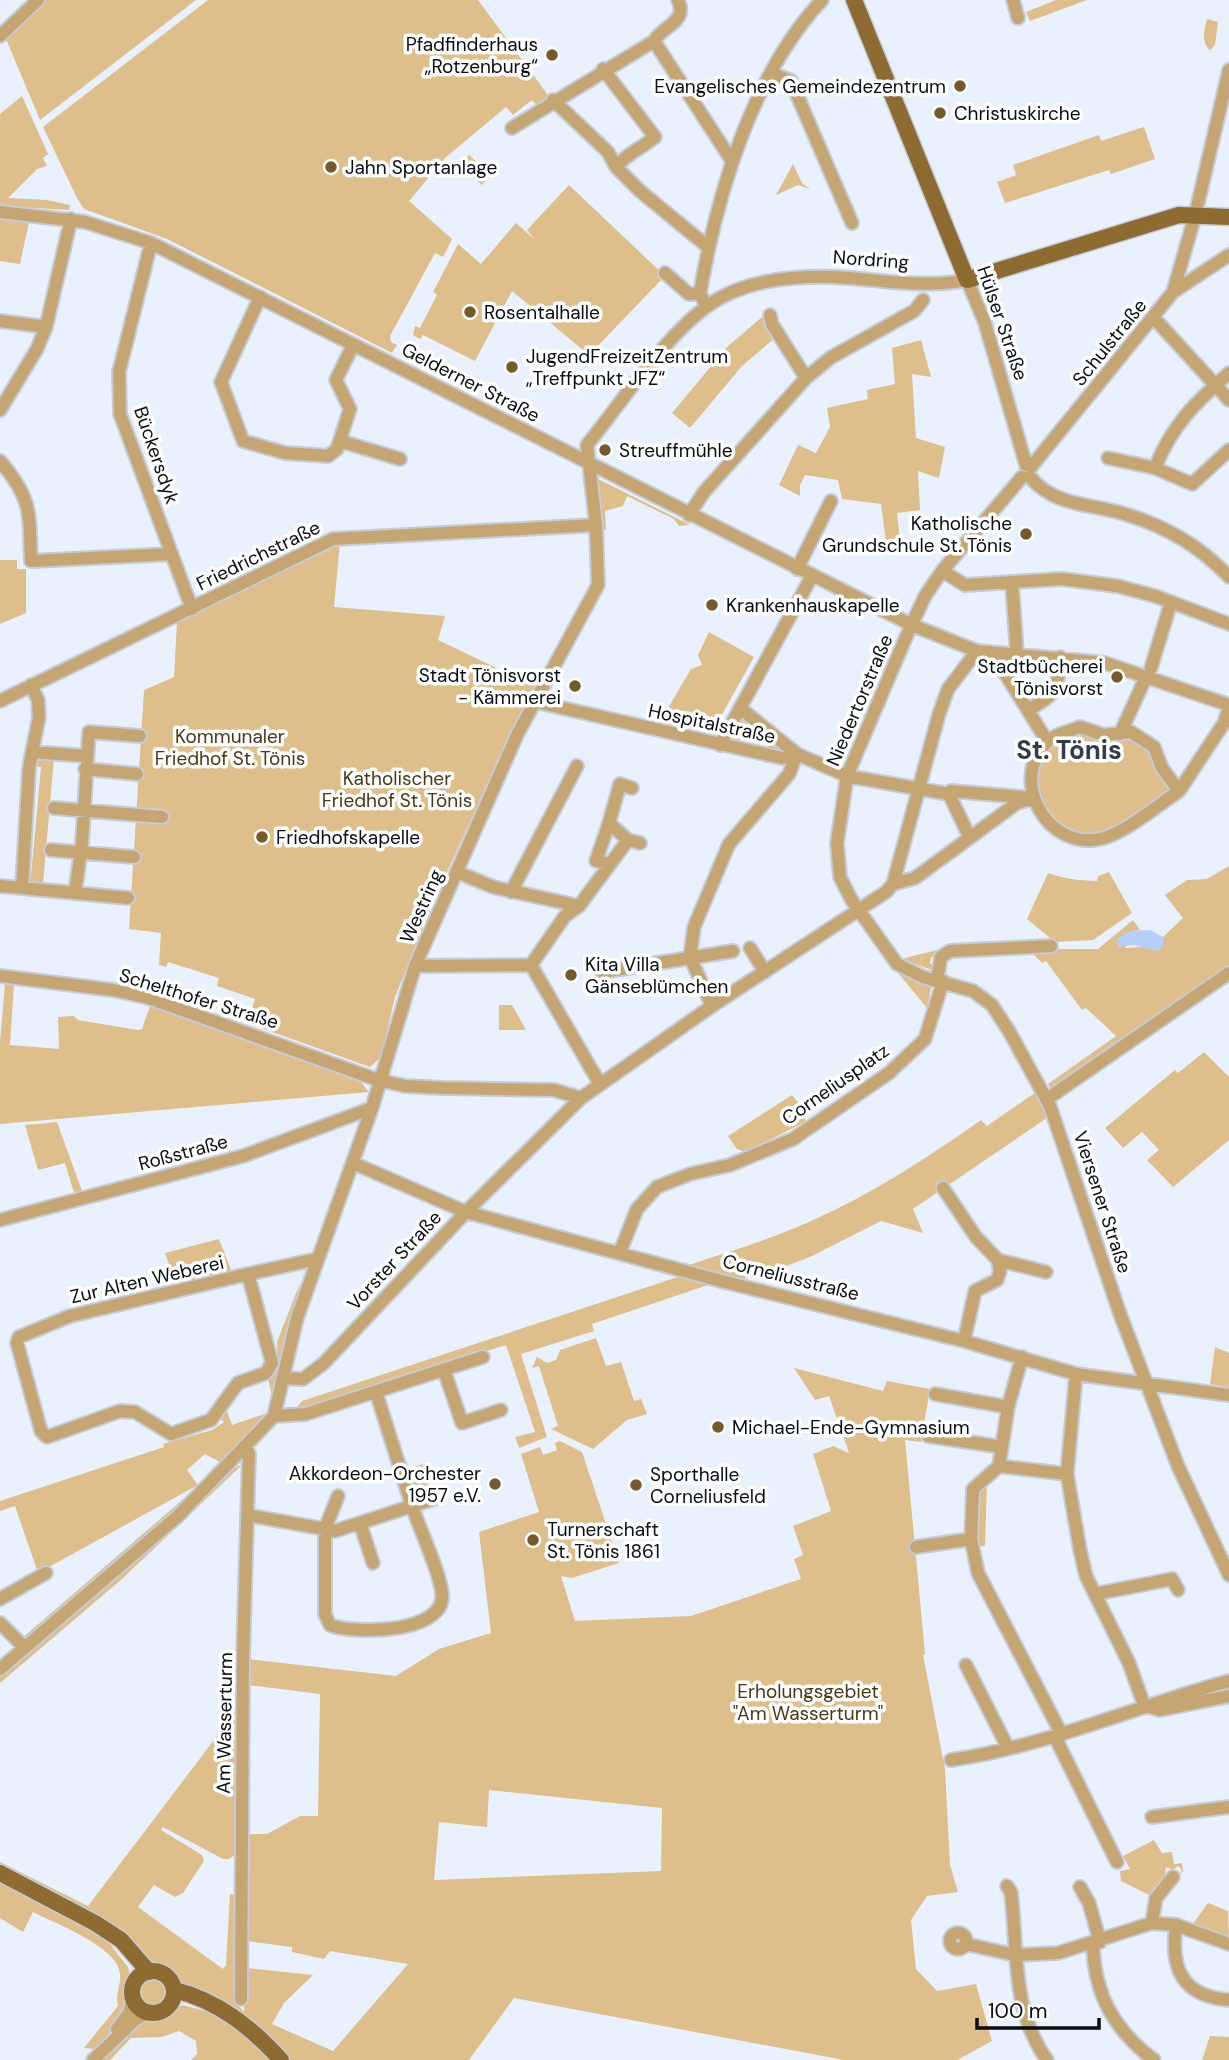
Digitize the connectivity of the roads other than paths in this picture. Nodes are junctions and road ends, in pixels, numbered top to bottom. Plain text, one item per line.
1 (38, 0) edge
2 (678, 0) edge
3 (821, 0) edge
4 (854, 0) edge
5 (1013, 0) edge
6 (1018, 18) dead end
7 (0, 36) edge
8 (654, 41) junction
9 (603, 69) junction
10 (1229, 70) edge
11 (771, 73) junction
12 (553, 100) junction
13 (512, 128) dead end
14 (732, 161) junction
15 (616, 167) junction
16 (0, 212) edge
17 (1195, 216) junction
18 (1229, 217) edge
19 (71, 219) junction
20 (852, 223) dead end
21 (150, 243) junction
22 (708, 247) junction
23 (1229, 255) edge
24 (665, 273) dead end
25 (967, 280) junction
26 (1173, 292) junction
27 (700, 293) junction
28 (260, 297) junction
29 (923, 300) dead end
30 (706, 306) junction
31 (770, 316) dead end
32 (1154, 318) junction
33 (0, 321) edge
34 (46, 327) junction
35 (353, 345) junction
36 (1229, 373) edge
37 (806, 377) junction
38 (1216, 385) junction
39 (1229, 400) edge
40 (0, 410) edge
41 (340, 441) junction
42 (1229, 450) edge
43 (1108, 458) dead end
44 (400, 459) dead end
45 (0, 461) edge
46 (587, 462) junction
47 (1155, 468) junction
48 (1027, 471) junction
49 (831, 501) dead end
50 (689, 515) junction
51 (596, 525) junction
52 (172, 554) junction
53 (797, 569) junction
54 (942, 571) junction
55 (812, 576) junction
56 (1229, 577) edge
57 (1012, 583) junction
58 (1171, 602) junction
59 (192, 609) junction
60 (1229, 624) edge
61 (912, 625) junction
62 (976, 652) junction
63 (993, 654) junction
64 (1017, 655) junction
65 (1060, 657) junction
66 (1149, 673) junction
67 (31, 685) junction
68 (0, 701) edge
69 (536, 702) junction
70 (1229, 706) edge
71 (740, 708) junction
72 (1028, 710) junction
73 (1120, 734) junction
74 (140, 736) dead end
75 (1047, 741) junction
76 (720, 745) junction
77 (32, 752) junction
78 (797, 754) junction
79 (86, 762) junction
80 (577, 766) dead end
81 (137, 774) dead end
82 (847, 776) junction
83 (632, 788) dead end
84 (919, 790) junction
85 (1179, 791) junction
86 (949, 794) junction
87 (1032, 798) junction
88 (54, 808) dead end
89 (84, 810) junction
90 (162, 817) dead end
91 (609, 823) junction
92 (969, 836) junction
93 (51, 850) dead end
94 (78, 852) junction
95 (134, 857) dead end
96 (608, 864) junction
97 (457, 872) junction
98 (893, 884) junction
99 (0, 886) edge
100 (22, 888) junction
101 (512, 892) junction
102 (75, 893) junction
103 (128, 898) dead end
104 (579, 906) junction
105 (859, 910) junction
106 (1051, 946) dead end
107 (750, 948) dead end
108 (733, 951) dead end
109 (690, 957) junction
110 (531, 965) junction
111 (415, 966) junction
112 (602, 972) dead end
113 (765, 972) junction
114 (1229, 973) edge
115 (0, 976) edge
116 (940, 981) junction
117 (712, 1006) junction
118 (381, 1080) junction
119 (600, 1084) junction
120 (581, 1098) junction
121 (1047, 1100) junction
122 (372, 1108) junction
123 (353, 1163) junction
124 (943, 1188) dead end
125 (466, 1212) junction
126 (0, 1220) edge
127 (620, 1252) junction
128 (317, 1259) junction
129 (998, 1260) junction
130 (1046, 1272) dead end
131 (248, 1275) junction
132 (964, 1341) junction
133 (483, 1357) dead end
134 (1022, 1357) junction
135 (444, 1370) junction
136 (1076, 1374) junction
137 (283, 1378) junction
138 (1147, 1385) junction
139 (376, 1392) junction
140 (935, 1394) dead end
141 (1229, 1395) edge
142 (1008, 1407) junction
143 (500, 1410) dead end
144 (274, 1416) junction
145 (928, 1436) dead end
146 (1002, 1447) junction
147 (246, 1448) junction
148 (999, 1466) junction
149 (1067, 1474) junction
150 (338, 1496) dead end
151 (437, 1498) dead end
152 (412, 1506) junction
153 (247, 1515) junction
154 (360, 1523) junction
155 (325, 1530) junction
156 (971, 1539) junction
157 (916, 1547) dead end
158 (373, 1563) dead end
159 (46, 1573) dead end
160 (1229, 1575) edge
161 (1178, 1590) dead end
162 (1095, 1594) junction
163 (0, 1599) edge
164 (0, 1623) edge
165 (25, 1648) junction
166 (967, 1665) dead end
167 (0, 1669) edge
168 (1229, 1681) edge
169 (1229, 1696) edge
170 (1144, 1705) junction
171 (1059, 1736) junction
172 (1008, 1748) junction
173 (951, 1760) dead end
174 (1229, 1807) edge
175 (1152, 1817) dead end
176 (1117, 1862) dead end
177 (0, 1873) edge
178 (1173, 1877) dead end
179 (1007, 1886) dead end
180 (1080, 1887) dead end
181 (1152, 1923) junction
182 (1176, 1926) junction
183 (1096, 1943) junction
184 (966, 1944) dead end
185 (1229, 1944) edge
186 (1015, 1955) junction
187 (142, 1976) junction
188 (173, 1997) junction
189 (133, 1999) junction
190 (241, 1999) dead end
191 (1229, 2000) edge
192 (147, 2013) junction
193 (106, 2047) junction
194 (1043, 2058) edge
195 (93, 2060) edge
196 (281, 2060) edge
197 (1154, 2060) edge

1 - 7 street
2 - 8 street
3 - 11 street
4 - 25 main road, Hülser Straße
5 - 6 street
8 - 9 street
8 - 14 street
9 - 12 street
9 - 15 street
10 - 17 street
11 - 14 street
11 - 20 street
12 - 13 street
12 - 15 street
14 - 22 street
15 - 22 street
16 - 19 street, Gelderner Straße
17 - 18 main road, Nordring
17 - 25 main road, Nordring
17 - 26 street
19 - 21 street, Gelderner Straße
19 - 34 street
21 - 28 street, Gelderner Straße
21 - 52 street, Bückersdyk
22 - 27 street
23 - 26 street, Schulstraße
24 - 27 street
25 - 30 street, Nordring
25 - 48 street, Hülser Straße
26 - 32 street, Schulstraße
27 - 30 street
28 - 35 street, Gelderner Straße
28 - 41 street
29 - 37 street
30 - 46 street, Nordring
31 - 37 street
32 - 38 street
32 - 48 street, Schulstraße
33 - 34 street
34 - 40 street
35 - 41 street
35 - 46 street, Gelderner Straße
36 - 38 street
37 - 50 street
38 - 39 street
38 - 47 street
41 - 44 street
42 - 47 street
43 - 47 street
45 - 52 street
46 - 50 street, Gelderner Straße
46 - 51 street, Westring
48 - 54 street, Schulstraße
48 - 56 street
49 - 53 street
50 - 53 street, Gelderner Straße
51 - 59 street, Friedrichstraße
51 - 69 street, Westring
52 - 59 street, Bückersdyk
53 - 55 street, Gelderner Straße
54 - 57 street
54 - 61 street, Schulstraße
55 - 61 street, Gelderner Straße
55 - 71 street
57 - 58 street
57 - 64 street
58 - 60 street
58 - 66 street
59 - 67 street, Friedrichstraße
61 - 62 street, Gelderner Straße
61 - 82 street, Niedertorstraße
62 - 63 street, Gelderner Straße
62 - 84 street
63 - 64 street, Gelderner Straße
63 - 72 street
64 - 65 street, Gelderner Straße
65 - 66 street, Gelderner Straße
65 - 72 street
66 - 70 street, Gelderner Straße
66 - 73 street
67 - 68 street, Friedrichstraße
67 - 77 street
69 - 76 street, Hospitalstraße
69 - 97 street, Westring
70 - 85 street
71 - 76 street
71 - 78 street
72 - 75 street
73 - 75 street
73 - 85 street
74 - 79 street
75 - 87 street
76 - 78 street, Hospitalstraße
77 - 79 street
77 - 100 street
78 - 82 street, Hospitalstraße
78 - 109 street
79 - 81 street
79 - 89 street
80 - 101 street
82 - 84 street, Hospitalstraße
82 - 105 street, Niedertorstraße
83 - 91 street
84 - 86 street, Hospitalstraße
84 - 98 street
85 - 87 street
86 - 87 street, Hospitalstraße
86 - 92 street
87 - 92 street, Vorster Straße
88 - 89 street
89 - 90 street
89 - 94 street
91 - 96 street
91 - 96 street
92 - 98 street, Vorster Straße
93 - 94 street
94 - 95 street
94 - 102 street
96 - 104 street
97 - 101 street
97 - 111 street, Westring
98 - 105 street, Vorster Straße
99 - 100 street
100 - 102 street
101 - 104 street
102 - 103 street
104 - 110 street
105 - 113 street, Vorster Straße
105 - 116 street, Viersener Straße
106 - 116 street, Corneliusplatz
107 - 113 street
108 - 109 street
109 - 112 street
109 - 117 street
110 - 111 street
110 - 119 street
111 - 118 street, Westring
113 - 117 street, Vorster Straße
114 - 121 street
115 - 118 street, Schelthofer Straße
116 - 121 street, Viersener Straße
116 - 127 street, Corneliusplatz
117 - 119 street, Vorster Straße
118 - 120 street, Schelthofer Straße
118 - 122 street, Westring
119 - 120 street, Vorster Straße
120 - 125 street, Vorster Straße
121 - 138 street, Viersener Straße
122 - 123 street, Westring
122 - 126 street, Roßstraße
123 - 125 street, Corneliusstraße
123 - 128 street, Westring
124 - 129 street
125 - 127 street, Corneliusstraße
125 - 137 street, Vorster Straße
127 - 132 street, Corneliusstraße
128 - 131 street, Zur Alten Weberei
128 - 137 street, Westring
129 - 130 street
129 - 132 street
131 - 131 street, Zur Alten Weberei
132 - 134 street, Corneliusstraße
133 - 135 street
134 - 136 street, Corneliusstraße
134 - 142 street
135 - 139 street
135 - 143 street
136 - 138 street, Corneliusstraße
136 - 149 street
137 - 144 street
138 - 141 street, Corneliusstraße
138 - 160 street, Viersener Straße
139 - 144 street
139 - 152 street
140 - 142 street
142 - 146 street
144 - 147 street
145 - 146 street
146 - 148 street
147 - 153 street, Am Wasserturm
147 - 165 street
148 - 149 street
148 - 156 street
149 - 162 street
150 - 155 street
151 - 152 street
152 - 154 street
152 - 155 street
153 - 155 street
153 - 190 street, Am Wasserturm
154 - 155 street
154 - 158 street
156 - 157 street
156 - 171 street
159 - 163 street
161 - 162 street
162 - 170 street
164 - 165 street
165 - 167 street
166 - 172 street
168 - 170 street
169 - 170 street
170 - 171 street
171 - 172 street
171 - 176 street
172 - 173 street
174 - 175 street
177 - 187 main road
178 - 181 street
179 - 186 street
180 - 183 street
181 - 182 street
181 - 183 street
182 - 185 street
182 - 191 street
183 - 186 street
183 - 197 street
184 - 186 street
186 - 194 street
187 - 188 main road
187 - 189 main road
188 - 192 main road
188 - 196 main road
189 - 192 main road
189 - 193 street
192 - 193 street
193 - 195 street

